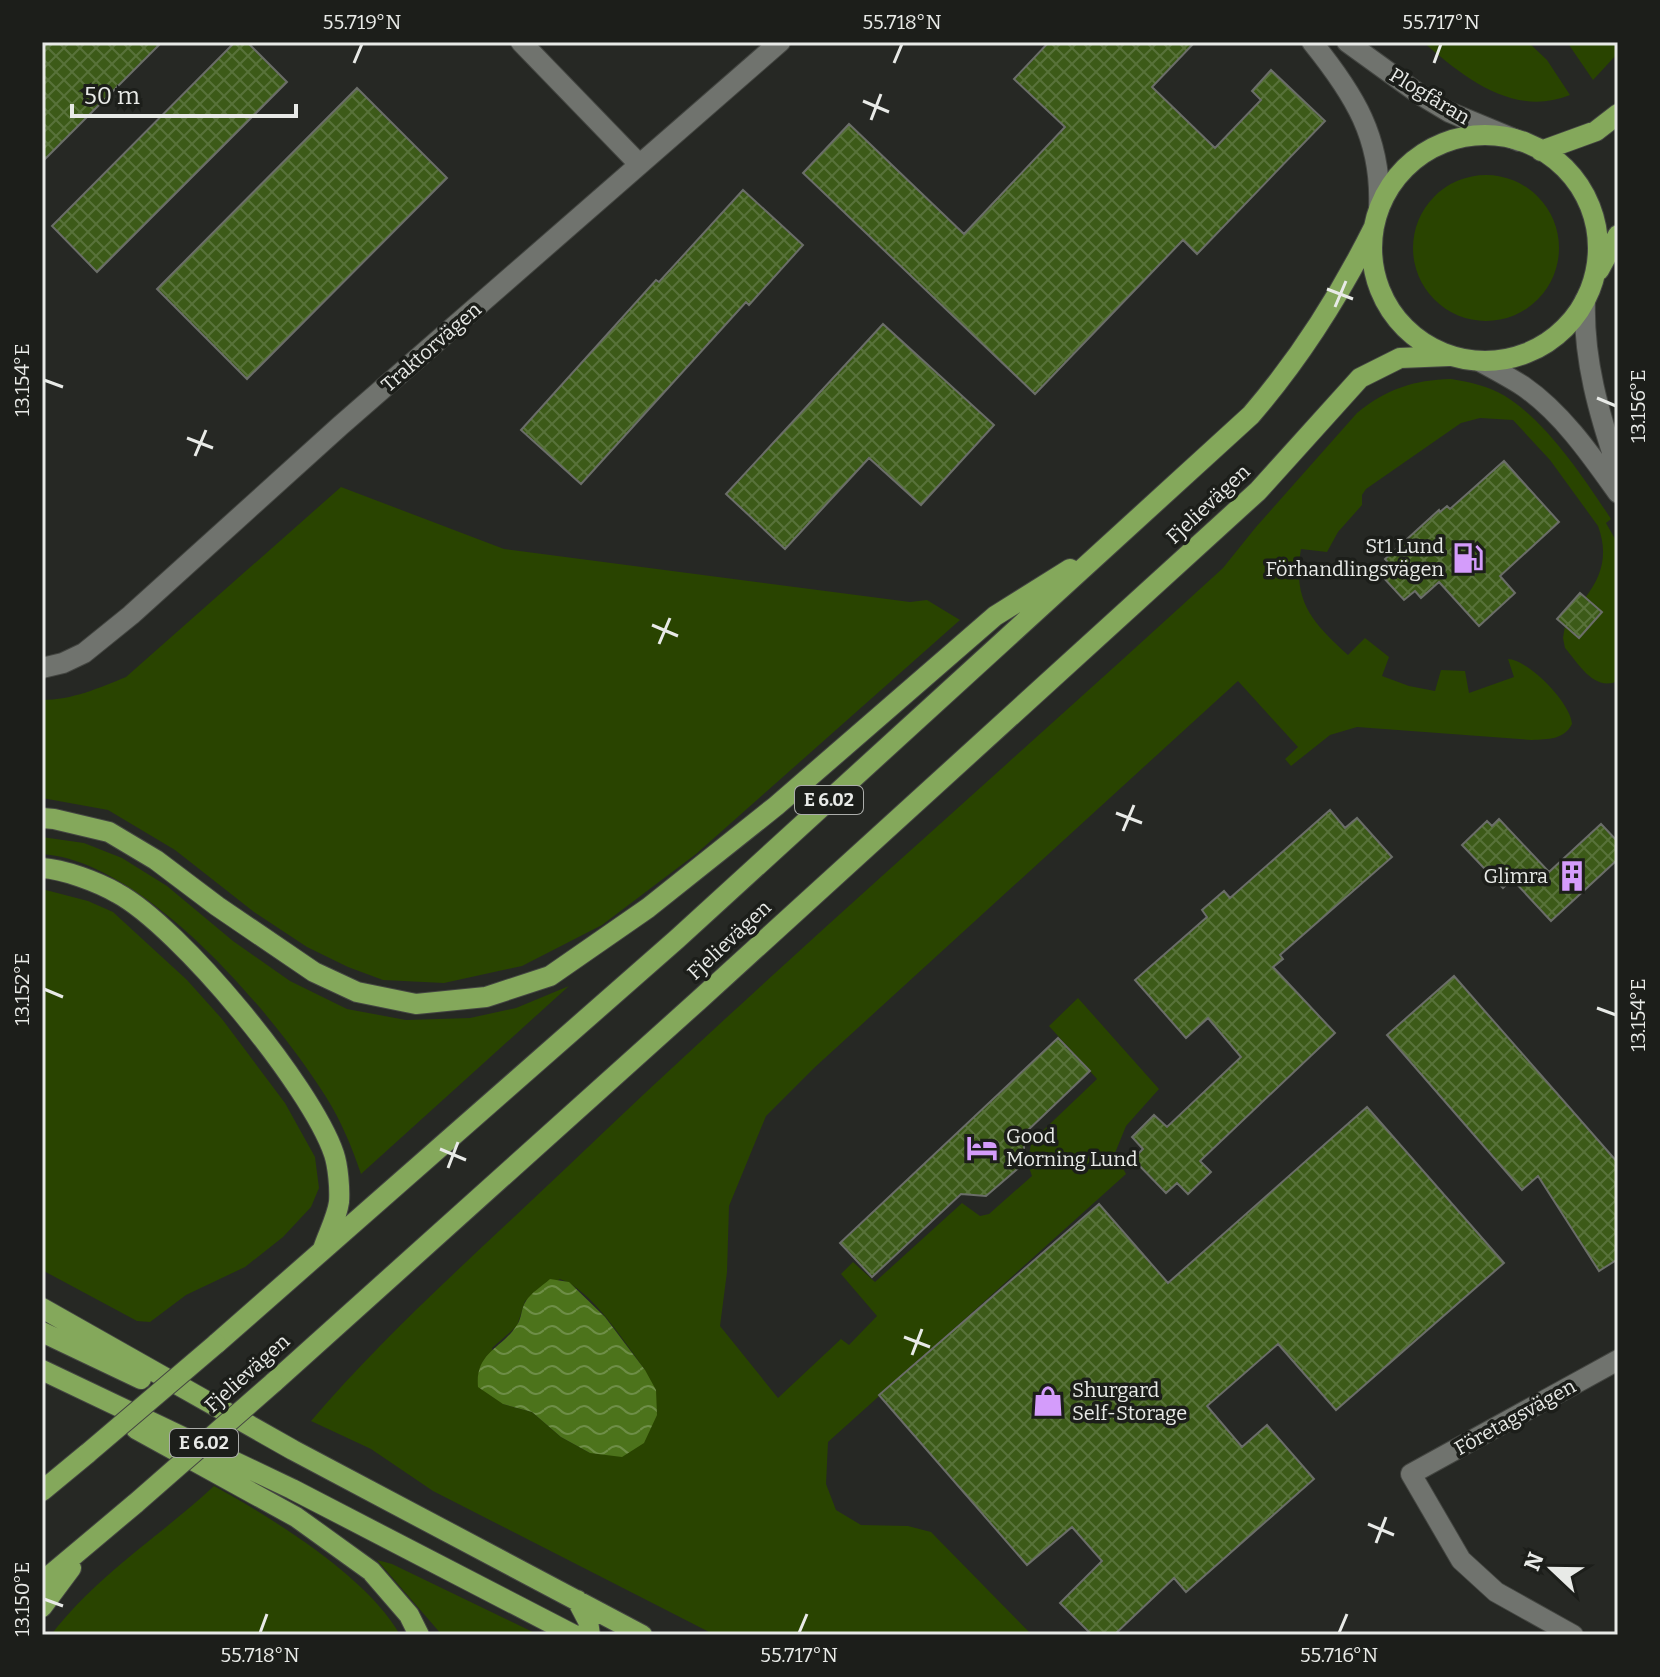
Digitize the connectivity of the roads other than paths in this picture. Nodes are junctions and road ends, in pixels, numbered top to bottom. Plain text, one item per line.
1 (521, 42) edge
2 (780, 42) edge
3 (1312, 42) edge
4 (1347, 42) edge
5 (1618, 114) edge
6 (1519, 141) junction
7 (1541, 151) junction
8 (639, 164) junction
9 (1377, 217) junction
10 (1618, 235) edge
11 (1593, 280) junction
12 (1585, 300) junction
13 (1449, 356) junction
14 (1479, 361) junction
15 (1618, 470) edge
16 (1618, 493) edge
17 (1115, 541) junction
18 (42, 668) edge
19 (42, 818) edge
20 (42, 868) edge
21 (323, 1250) junction
22 (42, 1308) edge
23 (42, 1332) edge
24 (1618, 1360) edge
25 (42, 1370) edge
26 (42, 1379) edge
27 (293, 1450) junction
28 (42, 1491) edge
29 (96, 1535) junction
30 (42, 1582) edge
31 (577, 1600) junction
32 (42, 1607) edge
33 (419, 1635) edge
34 (574, 1635) edge
35 (590, 1635) edge
36 (642, 1635) edge
37 (1573, 1635) edge

1 - 8 street
2 - 8 street, Traktorvägen
3 - 9 street
4 - 6 street, Plogfåran
5 - 7 main road
6 - 7 main road, Fjelievägen
6 - 9 main road, Fjelievägen
7 - 11 main road, Fjelievägen
8 - 18 street, Traktorvägen
9 - 13 main road, Fjelievägen
9 - 17 main road, Fjelievägen / E 6.02
10 - 11 main road, Fjelievägen
11 - 12 main road, Fjelievägen
12 - 14 main road, Fjelievägen
12 - 15 street
13 - 14 main road, Fjelievägen
13 - 29 main road, Fjelievägen / E 6.02, bridge
14 - 16 street
17 - 19 main road
17 - 21 main road, Fjelievägen / E 6.02
20 - 21 main road
21 - 28 main road, Fjelievägen / E 6.02, bridge
22 - 27 main road
23 - 27 main road
24 - 37 street, Företagsvägen
25 - 34 main road
26 - 33 main road
27 - 31 main road
29 - 30 main road, Fjelievägen / E 6.02
29 - 32 main road
31 - 35 main road
31 - 36 main road

